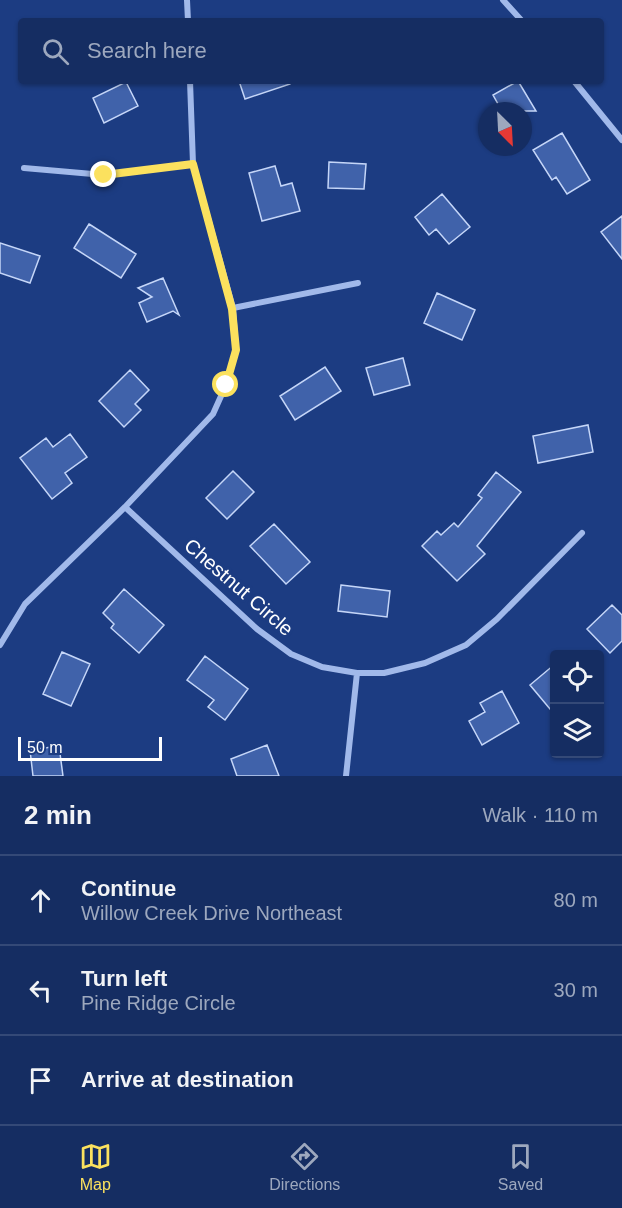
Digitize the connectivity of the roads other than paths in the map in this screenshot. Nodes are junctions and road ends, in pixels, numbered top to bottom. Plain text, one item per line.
1 (189, 0) edge
2 (503, 0) edge
3 (188, 18) edge
4 (519, 18) edge
5 (190, 84) edge
6 (576, 84) edge
7 (622, 140) edge
8 (193, 164) junction
9 (24, 168) dead end
10 (358, 283) dead end
11 (232, 309) junction
12 (125, 507) junction
13 (582, 533) dead end
14 (0, 645) edge
15 (357, 673) junction
16 (346, 776) edge

1 - 3 street
2 - 4 street
5 - 8 street
6 - 7 street
8 - 9 street
8 - 11 street
10 - 11 street
11 - 12 street
12 - 14 street
12 - 15 street, Chestnut Circle
13 - 15 street, Chestnut Circle
15 - 16 street

